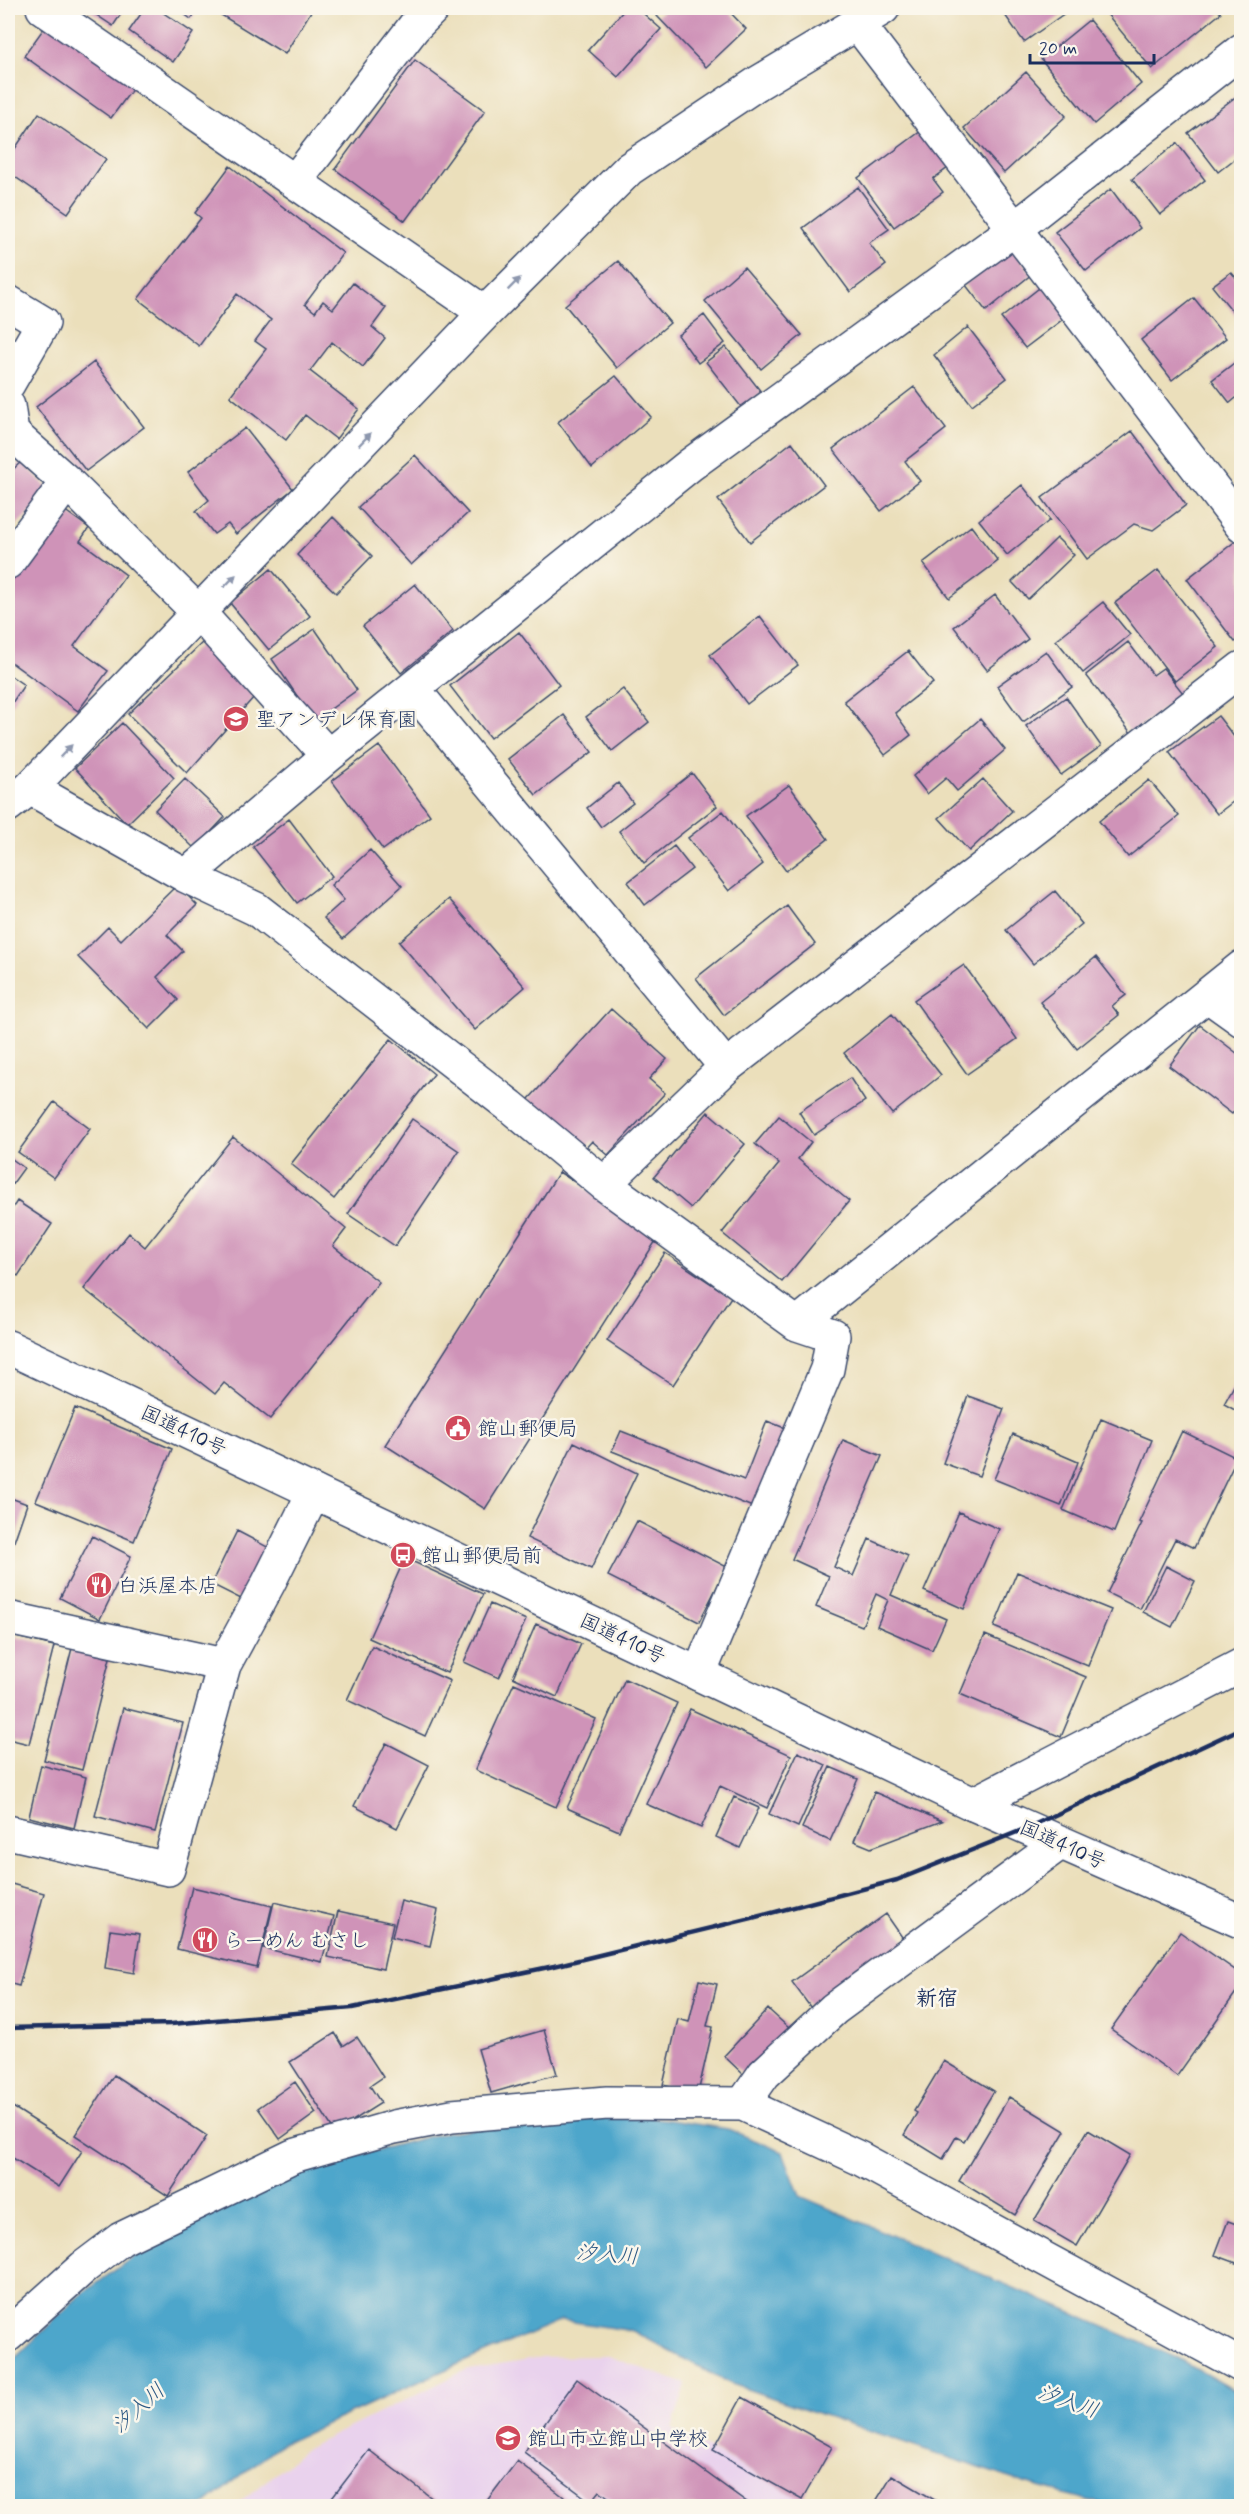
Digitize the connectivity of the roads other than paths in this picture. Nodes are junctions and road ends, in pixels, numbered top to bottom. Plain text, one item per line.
1 (43, 8) edge
2 (433, 8) edge
3 (871, 16) edge
4 (1242, 50) edge
5 (296, 180) junction
6 (1013, 230) junction
7 (8, 302) edge
8 (485, 313) junction
9 (8, 384) edge
10 (8, 406) edge
11 (67, 482) junction
12 (1242, 526) edge
13 (8, 562) edge
14 (199, 613) junction
15 (1242, 668) edge
16 (412, 689) junction
17 (328, 756) junction
18 (19, 797) edge
19 (186, 876) junction
20 (1242, 967) edge
21 (1206, 995) junction
22 (1242, 1020) edge
23 (726, 1067) junction
24 (604, 1184) junction
25 (797, 1324) junction
26 (8, 1347) edge
27 (314, 1492) junction
28 (8, 1618) edge
29 (224, 1665) junction
30 (1242, 1665) edge
31 (699, 1674) junction
32 (974, 1804) junction
33 (8, 1832) edge
34 (1060, 1843) junction
35 (1242, 1922) edge
36 (743, 2104) junction
37 (8, 2334) edge
38 (1242, 2366) edge

1 - 5 main road
2 - 5 main road
3 - 6 main road
8 -> 3 main road
4 - 6 main road
5 - 8 main road
6 - 12 main road
6 - 16 main road
7 - 9 main road
14 -> 8 main road
10 - 11 main road
11 - 13 main road
11 - 14 main road
14 - 17 main road
18 -> 14 main road
15 - 23 main road
16 - 17 main road
16 - 23 main road
17 - 19 main road
18 - 19 main road
19 - 24 main road
20 - 21 main road
21 - 22 main road
21 - 25 main road
23 - 24 main road
24 - 25 main road
25 - 31 main road
26 - 27 main road, 国道410号
27 - 29 main road
27 - 31 main road, 国道410号
28 - 29 main road
29 - 33 main road
30 - 32 main road
31 - 32 main road, 国道410号
32 - 34 main road, 国道410号
34 - 35 main road, 国道410号
34 - 36 main road
36 - 37 main road
36 - 38 main road

